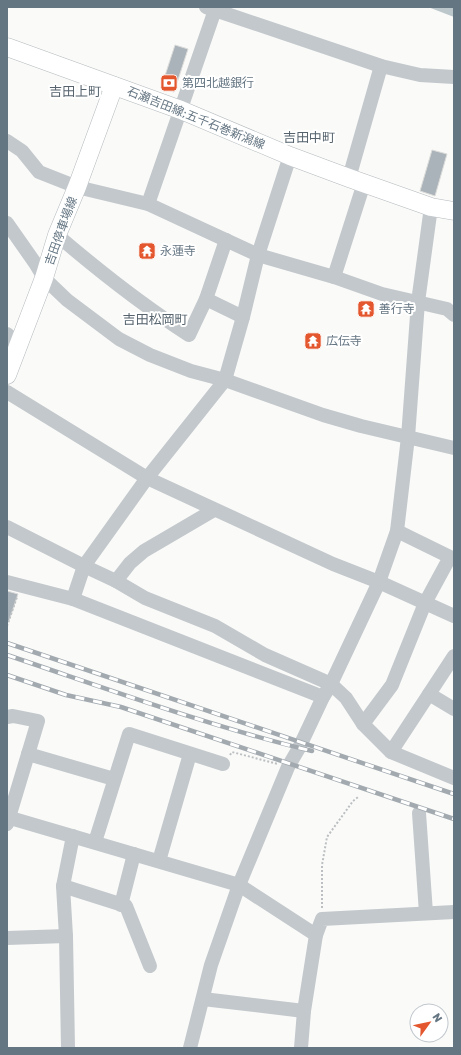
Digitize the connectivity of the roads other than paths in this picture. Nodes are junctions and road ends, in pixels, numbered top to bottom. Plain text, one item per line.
1 (212, 8) edge
2 (7, 47) edge
3 (381, 66) junction
4 (454, 77) edge
5 (114, 86) junction
6 (180, 110) junction
7 (7, 141) edge
8 (290, 156) junction
9 (357, 180) junction
10 (77, 187) junction
11 (148, 204) junction
12 (431, 207) junction
13 (454, 211) edge
14 (7, 223) edge
15 (57, 235) junction
16 (226, 240) junction
17 (258, 255) junction
18 (334, 277) junction
19 (44, 278) junction
20 (206, 299) junction
21 (418, 302) junction
22 (454, 314) edge
23 (243, 317) junction
24 (13, 339) edge
25 (7, 375) edge
26 (225, 380) junction
27 (7, 392) edge
28 (408, 437) junction
29 (454, 448) edge
30 (148, 478) junction
31 (214, 510) junction
32 (7, 527) edge
33 (397, 531) junction
34 (84, 566) junction
35 (116, 581) junction
36 (7, 582) edge
37 (379, 582) junction
38 (73, 600) junction
39 (425, 603) junction
40 (454, 616) edge
41 (454, 656) edge
42 (331, 684) junction
43 (429, 694) junction
44 (323, 696) junction
45 (454, 708) edge
46 (7, 717) edge
47 (363, 724) junction
48 (391, 752) junction
49 (28, 754) junction
50 (190, 754) junction
51 (223, 764) road end
52 (454, 778) edge
53 (114, 779) junction
54 (419, 813) dead end
55 (8, 819) edge
56 (73, 836) junction
57 (95, 842) junction
58 (134, 854) junction
59 (159, 861) junction
60 (239, 885) junction
61 (63, 886) junction
62 (121, 905) junction
63 (454, 912) edge
64 (426, 913) junction
65 (316, 934) junction
66 (66, 936) junction
67 (7, 938) edge
68 (150, 966) dead end
69 (203, 999) junction
70 (304, 1011) junction
71 (68, 1048) edge
72 (190, 1048) edge
73 (301, 1048) edge

1 - 3 street
1 - 6 street
2 - 5 main road, 石瀬吉田線;五千石巻新潟線
3 - 4 street
3 - 9 street
5 - 6 main road, 石瀬吉田線;五千石巻新潟線
5 - 10 main road, 吉田停車場線
6 - 8 main road, 石瀬吉田線;五千石巻新潟線
6 - 11 street
7 - 10 street
8 - 9 main road, 石瀬吉田線;五千石巻新潟線
8 - 17 street
9 - 12 main road, 石瀬吉田線;五千石巻新潟線
9 - 18 street
10 - 11 street
10 - 15 main road, 吉田停車場線
11 - 16 street
12 - 13 main road, 石瀬吉田線;五千石巻新潟線
12 - 21 street
14 - 19 street
15 - 19 main road, 吉田停車場線
15 - 20 street
16 - 17 street
16 - 20 street
17 - 18 street
17 - 23 street
18 - 21 street
19 - 24 main road, 吉田停車場線
19 - 26 street
20 - 23 street
21 - 22 street
21 - 28 street
23 - 26 street
24 - 25 main road, 吉田停車場線
26 - 28 street
26 - 30 street
27 - 30 street
28 - 29 street
28 - 33 street
30 - 31 street
30 - 34 street
31 - 35 street
31 - 37 street
32 - 34 street
33 - 37 street
33 - 39 street
34 - 35 street
34 - 38 street
35 - 42 street
36 - 38 street
37 - 39 street
37 - 42 street
38 - 44 street
39 - 40 street
39 - 47 street
41 - 43 street
42 - 44 street
42 - 47 street
43 - 45 street
43 - 48 street
44 - 60 street
46 - 49 street
47 - 48 street
48 - 52 street
49 - 53 street
49 - 55 street
50 - 51 street
50 - 53 street
50 - 59 street
53 - 57 street
54 - 64 street
55 - 56 street
56 - 57 street
56 - 61 street
57 - 58 street
58 - 59 street
58 - 62 street
59 - 60 street
60 - 65 street
60 - 69 street
61 - 62 street
61 - 66 street
62 - 68 street
63 - 64 street
64 - 65 street
65 - 70 street
66 - 67 street
66 - 71 street
69 - 70 street
69 - 72 street
70 - 73 street

